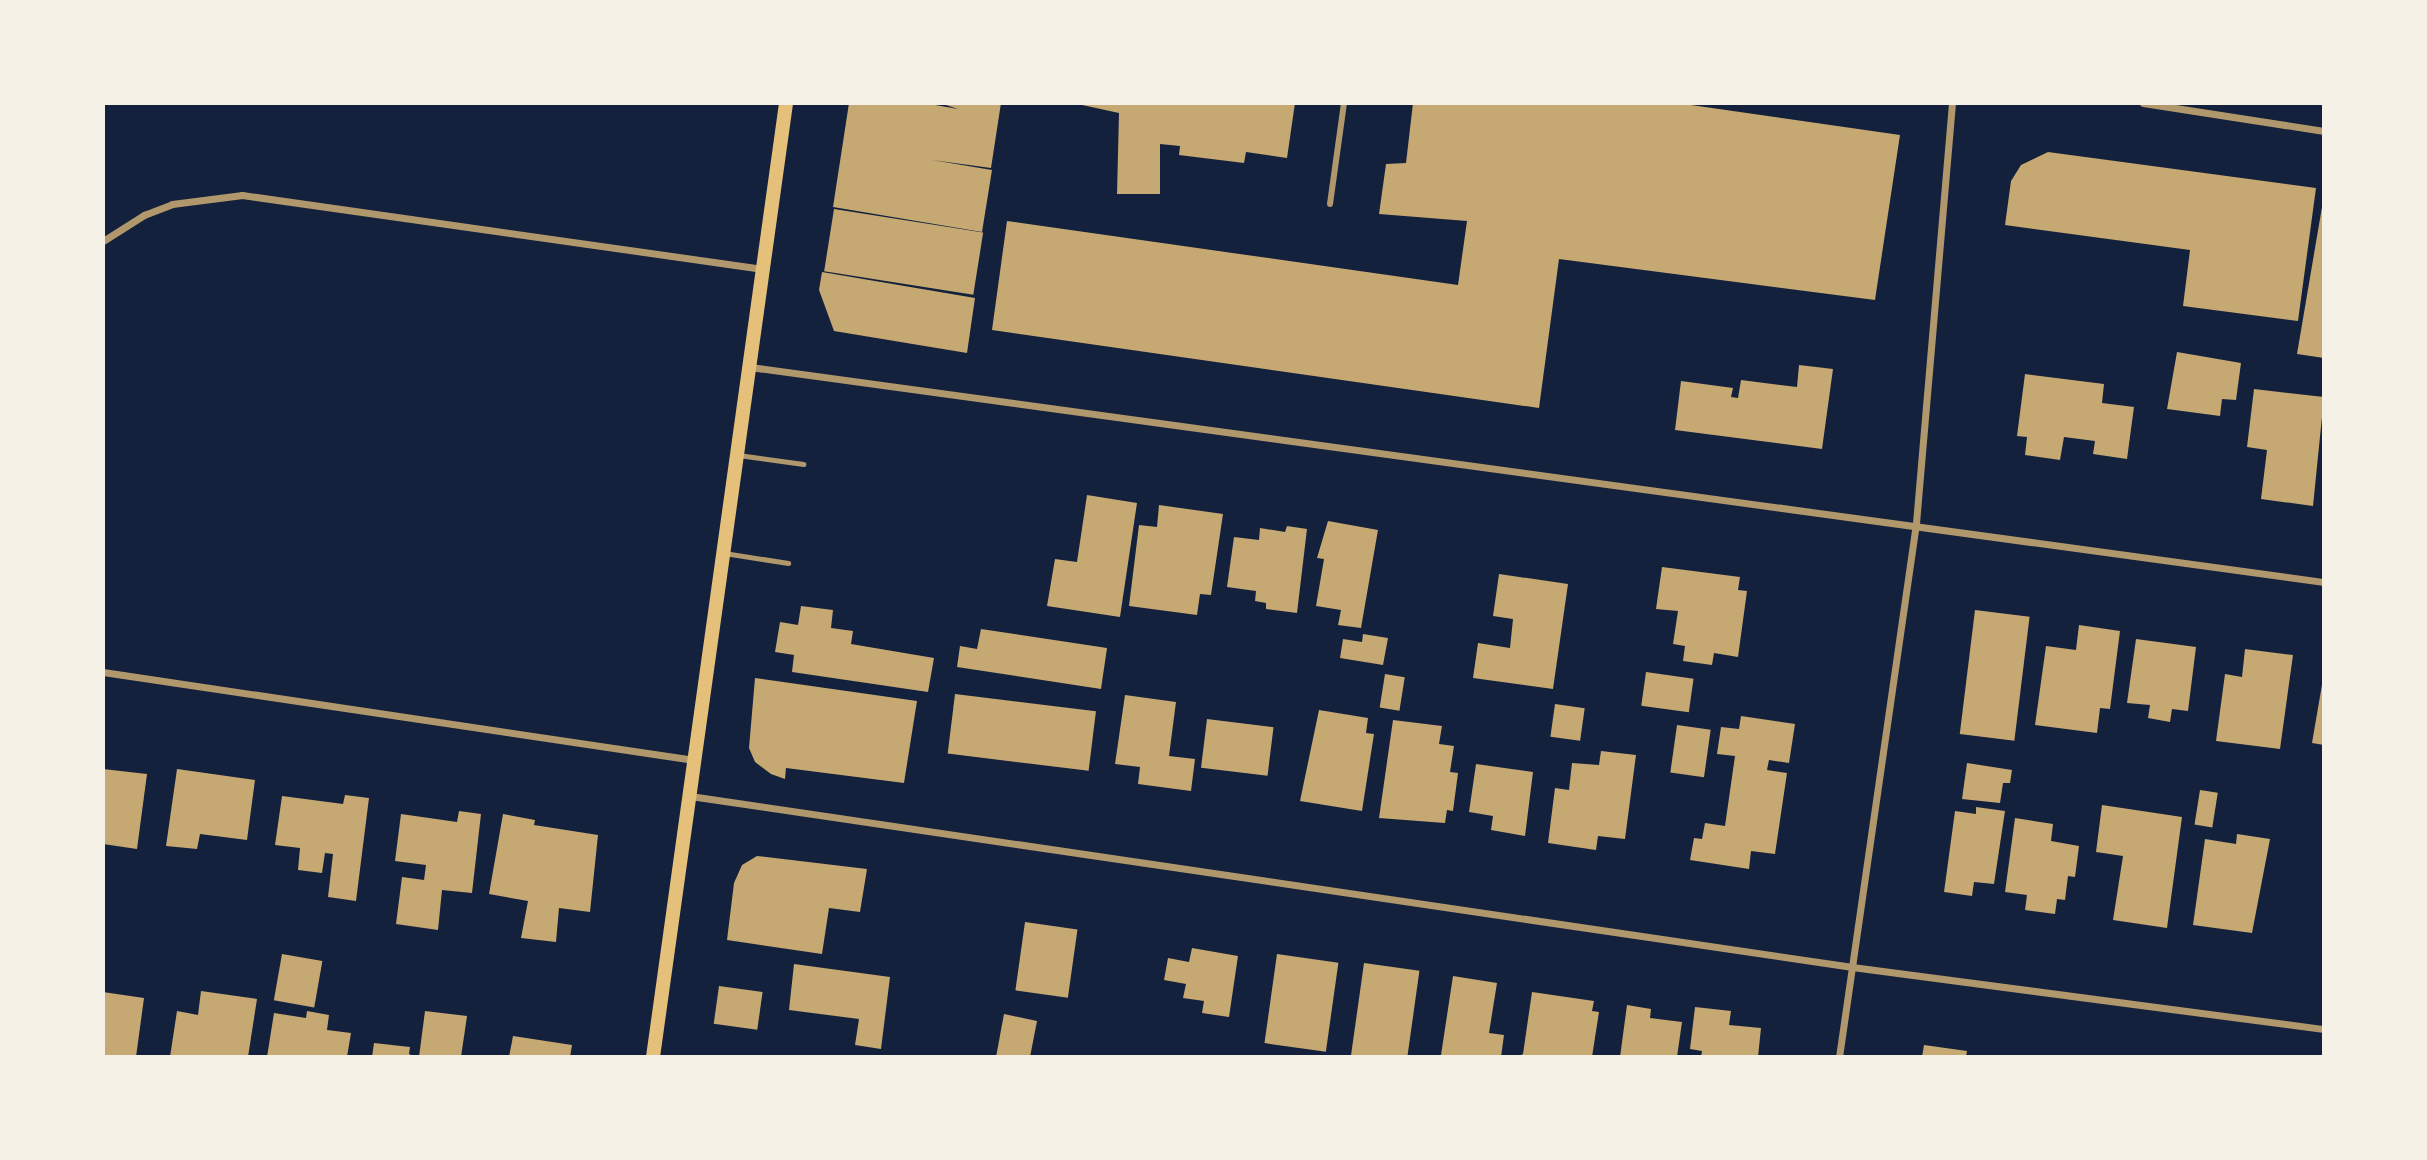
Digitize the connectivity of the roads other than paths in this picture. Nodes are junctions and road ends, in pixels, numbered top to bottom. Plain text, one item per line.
1 (786, 103) edge
2 (1344, 103) edge
3 (1952, 103) edge
4 (2143, 103) edge
5 (2324, 131) edge
6 (1330, 204) dead end
7 (103, 241) edge
8 (765, 269) junction
9 (750, 367) junction
10 (738, 455) junction
11 (803, 464) dead end
12 (1916, 523) junction
13 (724, 553) junction
14 (788, 563) dead end
15 (2324, 582) edge
16 (103, 672) edge
17 (695, 760) junction
18 (690, 796) junction
19 (1852, 967) junction
20 (2324, 1029) edge
21 (653, 1057) edge
22 (1839, 1057) edge

1 - 8 main road
2 - 6 street
3 - 12 street
4 - 5 street
7 - 8 street
8 - 9 main road
9 - 10 main road
9 - 12 street
10 - 11 lane
10 - 13 main road
12 - 15 street
12 - 19 street
13 - 14 lane
13 - 17 main road
16 - 17 street
17 - 18 main road
18 - 19 street
18 - 21 main road
19 - 20 street
19 - 22 street

